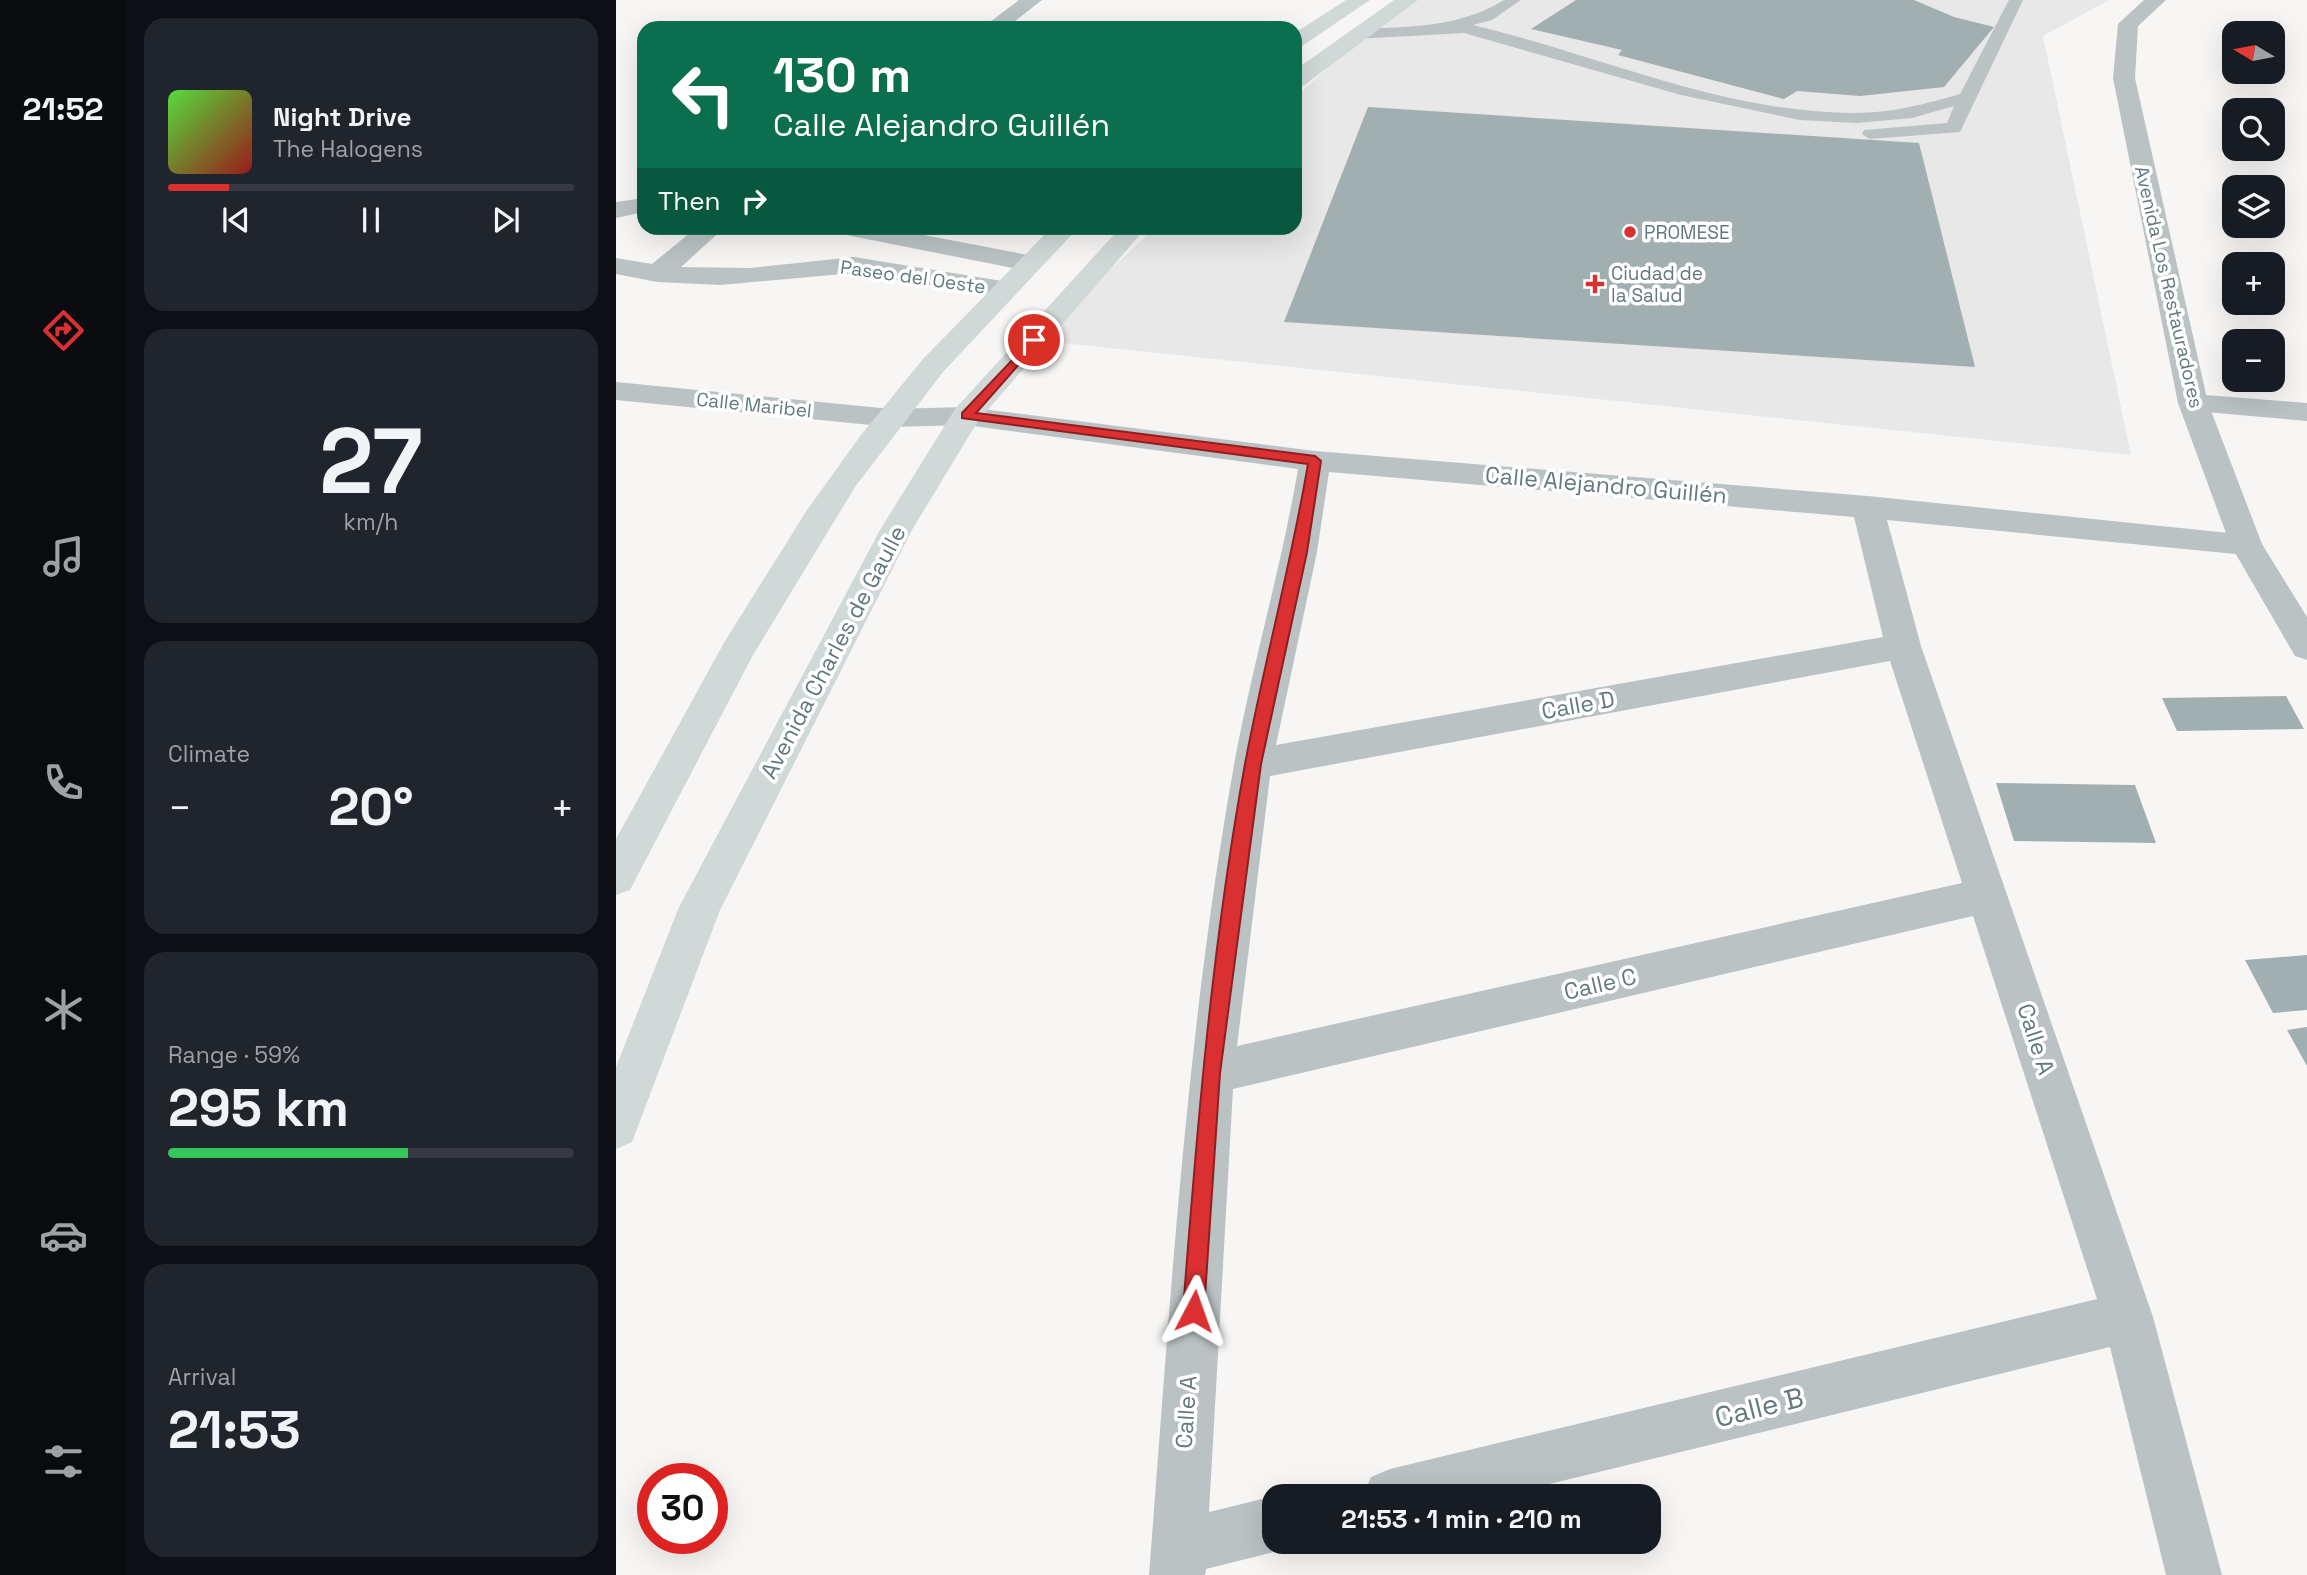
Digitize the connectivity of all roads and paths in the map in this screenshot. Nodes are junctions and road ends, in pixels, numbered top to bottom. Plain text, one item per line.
1 (1032, 0) edge
2 (1360, 0) edge
3 (1408, 0) edge
4 (1514, 0) edge
5 (2016, 0) edge
6 (2156, 0) edge
7 (1002, 21) edge
8 (1454, 26) junction
9 (1356, 34) junction
10 (1302, 37) edge
11 (1302, 76) edge
12 (1966, 97) junction
13 (1729, 104) junction
14 (637, 206) edge
15 (616, 210) edge
16 (703, 235) edge
17 (887, 235) edge
18 (1057, 235) edge
19 (1127, 235) edge
20 (1028, 262) junction
21 (616, 266) edge
22 (657, 274) junction
23 (1002, 289) junction
24 (616, 391) edge
25 (2193, 403) junction
26 (2307, 412) edge
27 (966, 416) junction
28 (891, 418) junction
29 (1315, 461) junction
30 (1868, 507) junction
31 (2246, 544) junction
32 (1903, 646) junction
33 (2307, 647) edge
34 (1253, 764) junction
35 (616, 878) edge
36 (1989, 895) junction
37 (1211, 1073) junction
38 (616, 1126) edge
39 (2128, 1317) junction
40 (1439, 1484) edge
41 (1262, 1529) edge
42 (1177, 1562) edge
43 (2194, 1575) edge

1 - 7 street
2 - 10 main road
3 - 9 main road
4 - 8 lane
5 - 12 lane
6 - 25 street, Avenida Los Restauradores
8 - 9 lane
8 - 13 lane
9 - 11 main road
12 - 13 lane
12 - 13 lane
14 - 15 street
16 - 22 street
17 - 20 street, Paseo del Oeste
18 - 20 main road
19 - 27 main road, Avenida Charles de Gaulle
20 - 23 main road
21 - 22 street, Paseo del Oeste
22 - 23 street, Paseo del Oeste
23 - 28 main road
24 - 28 street, Calle Maribel
25 - 26 street
25 - 31 street, Avenida Los Restauradores
27 - 28 street, Calle Maribel
27 - 29 street, Calle Alejandro Guillén
27 - 38 main road, Avenida Charles de Gaulle
28 - 35 main road
29 - 30 street, Calle Alejandro Guillén
29 - 34 street, Calle A
30 - 31 street, Calle Alejandro Guillén
30 - 32 street, Calle A
31 - 33 street, Avenida Los Restauradores
32 - 34 street, Calle D
32 - 36 street, Calle A
34 - 37 street, Calle A
36 - 37 street, Calle C
36 - 39 street, Calle A
37 - 42 street, Calle A
39 - 40 street, Calle B
39 - 43 street, Calle A
41 - 42 street

